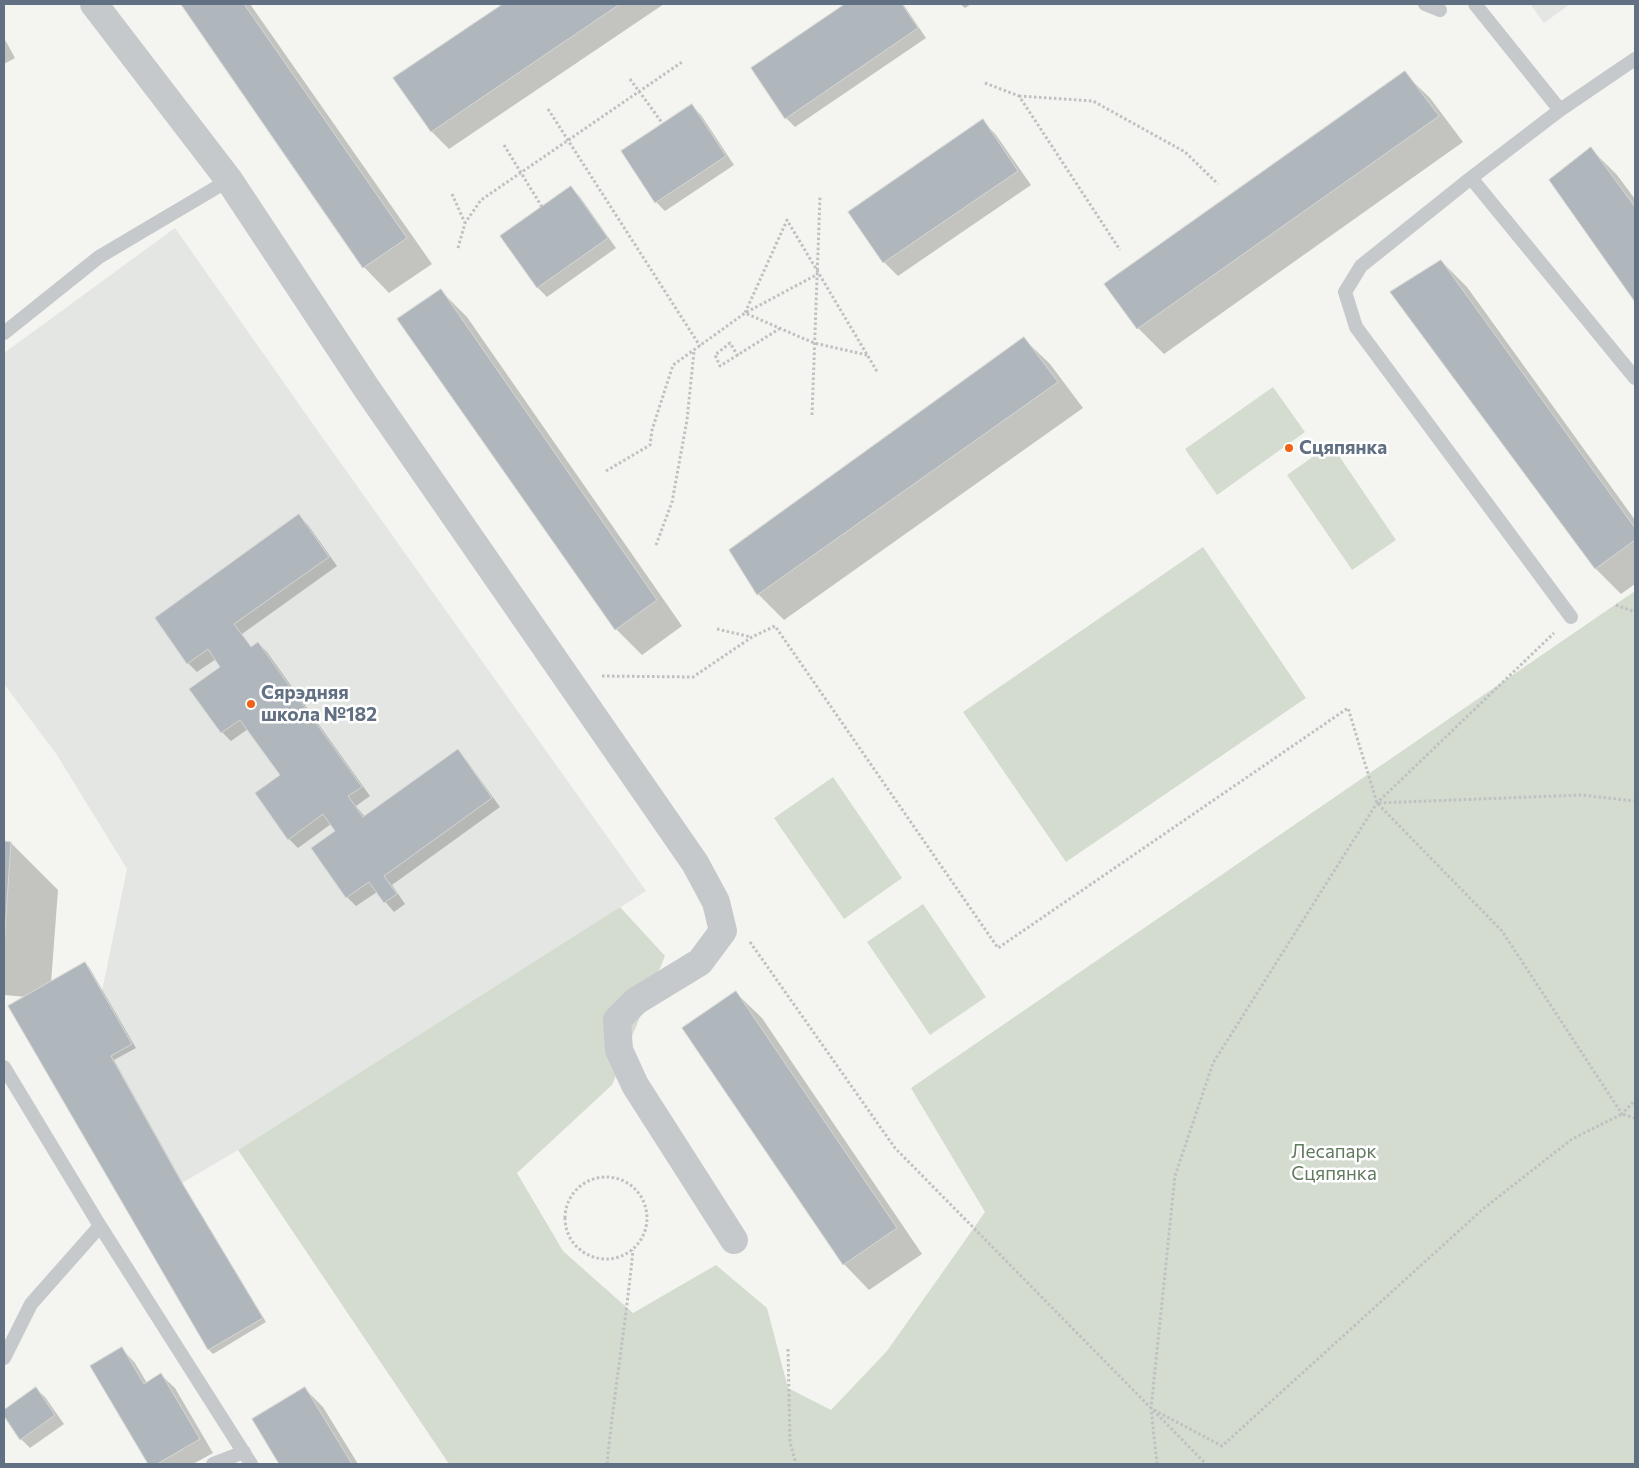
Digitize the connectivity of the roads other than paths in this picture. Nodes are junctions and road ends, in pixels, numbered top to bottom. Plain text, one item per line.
1 (94, 4) edge
2 (1426, 4) edge
3 (1475, 4) edge
4 (1440, 10) dead end
5 (1635, 60) edge
6 (1560, 110) junction
7 (1472, 178) junction
8 (228, 180) junction
9 (4, 333) edge
10 (1635, 378) edge
11 (1571, 617) road end
12 (4, 1067) edge
13 (100, 1226) junction
14 (734, 1240) dead end
15 (4, 1358) edge
16 (247, 1458) edge
17 (213, 1464) edge

1 - 8 street
2 - 4 lane
3 - 6 lane
5 - 6 lane
6 - 7 lane
7 - 10 lane
7 - 11 lane
8 - 9 lane
8 - 14 street
12 - 13 lane
13 - 15 lane
13 - 16 lane
16 - 17 lane

